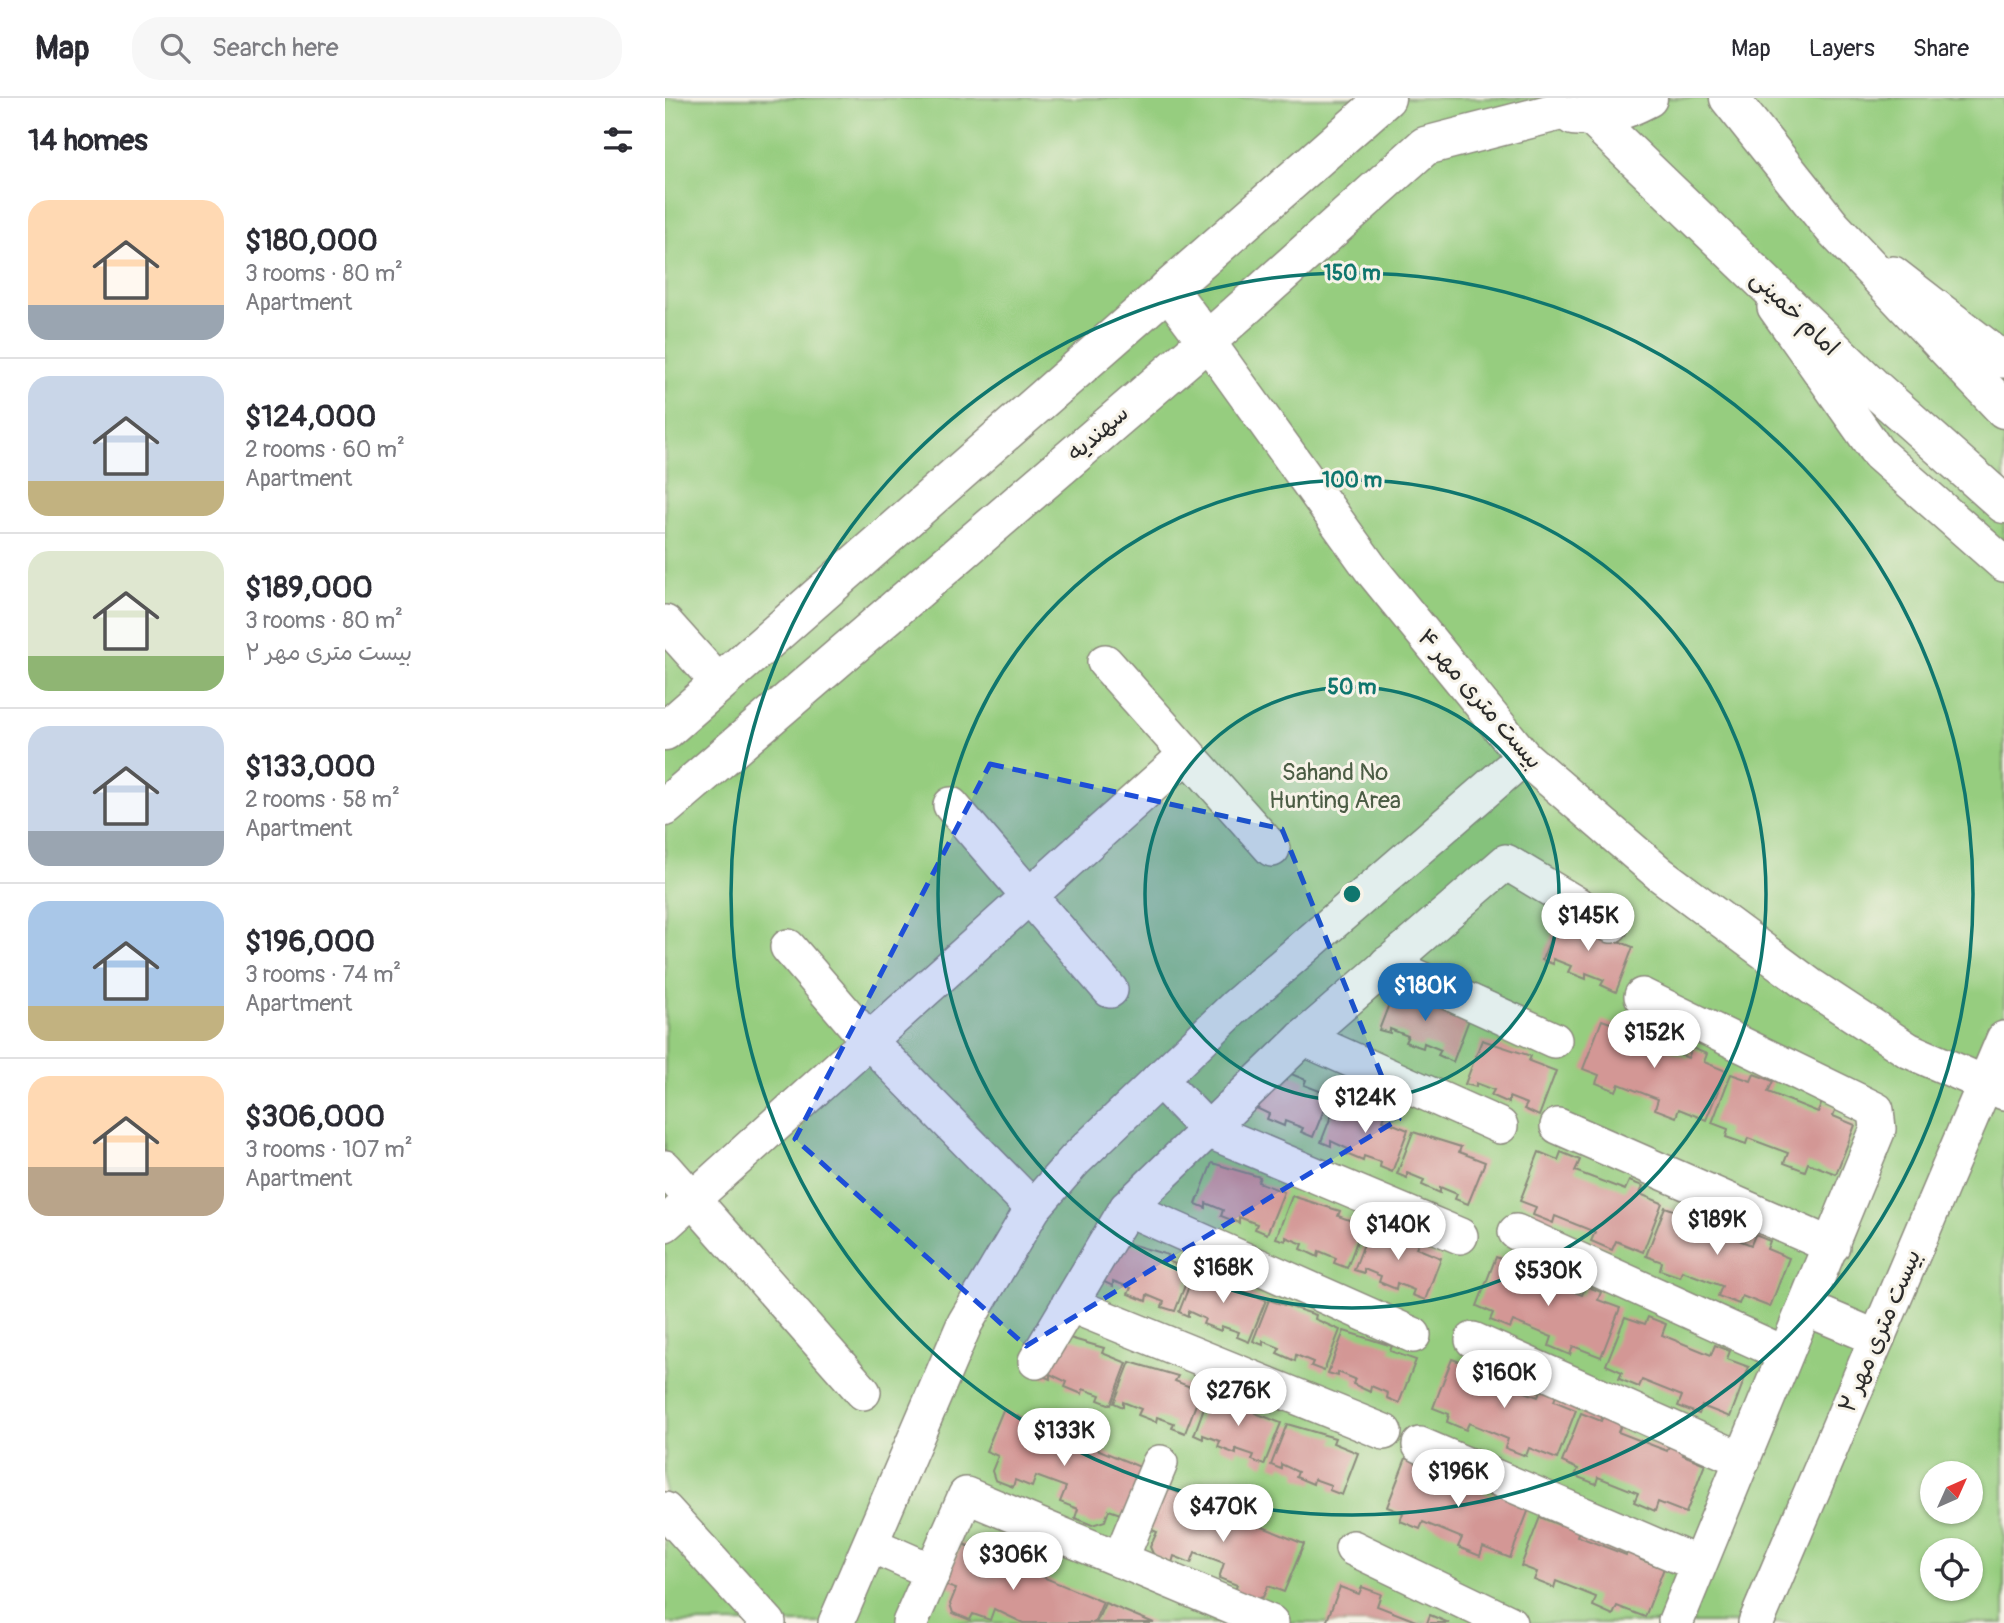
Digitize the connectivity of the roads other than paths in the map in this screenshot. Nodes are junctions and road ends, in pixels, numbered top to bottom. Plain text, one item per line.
1 (1386, 98) edge
2 (1648, 98) edge
3 (1730, 98) edge
4 (1559, 109) edge
5 (1832, 227) junction
6 (1747, 267) junction
7 (1168, 289) junction
8 (1207, 341) junction
9 (2004, 360) edge
10 (2004, 409) edge
11 (2004, 503) edge
12 (2004, 564) edge
13 (665, 623) edge
14 (1105, 662) dead end
15 (719, 683) junction
16 (665, 731) edge
17 (1187, 754) junction
18 (1524, 757) junction
19 (951, 805) dead end
20 (665, 807) edge
21 (1272, 849) dead end
22 (1030, 896) junction
23 (1611, 925) dead end
24 (788, 947) dead end
25 (1387, 964) junction
26 (1110, 990) dead end
27 (1642, 996) dead end
28 (1303, 1038) junction
29 (2004, 1039) edge
30 (1554, 1040) dead end
31 (869, 1041) junction
32 (1159, 1079) junction
33 (1995, 1088) edge
34 (1500, 1126) dead end
35 (1557, 1126) dead end
36 (1208, 1130) junction
37 (665, 1168) edge
38 (693, 1199) junction
39 (1033, 1208) junction
40 (1127, 1208) junction
41 (665, 1224) edge
42 (1516, 1232) dead end
43 (1460, 1236) dead end
44 (1832, 1246) junction
45 (1069, 1304) junction
46 (1806, 1308) junction
47 (1413, 1335) dead end
48 (1877, 1338) junction
49 (1473, 1340) dead end
50 (1785, 1354) junction
51 (1036, 1362) dead end
52 (863, 1392) dead end
53 (1384, 1432) dead end
54 (1420, 1445) dead end
55 (1743, 1461) junction
56 (1160, 1463) dead end
57 (670, 1526) edge
58 (872, 1545) junction
59 (1353, 1548) dead end
60 (1119, 1560) junction
61 (1698, 1564) junction
62 (933, 1572) junction
63 (1676, 1620) dead end
64 (768, 1623) edge
65 (836, 1623) edge
66 (910, 1623) edge
67 (1271, 1623) edge
68 (1509, 1623) edge
69 (1756, 1623) edge

1 - 7 main road
2 - 4 main road, سهندیه
3 - 5 main road
4 - 6 main road, امام خمینی
4 - 8 main road, سهندیه
5 - 9 street
5 - 10 main road
6 - 11 main road, امام خمینی
6 - 12 street
7 - 8 main road
7 - 15 main road
8 - 18 street, بیست متری مهر ۴
8 - 20 main road, سهندیه
13 - 15 street
14 - 17 street
15 - 16 main road
17 - 21 street
17 - 22 street
18 - 32 street
18 - 33 street, بیست متری مهر ۴
19 - 22 street
22 - 26 street
22 - 31 street
23 - 25 street
24 - 31 street
25 - 28 street
25 - 30 street
27 - 44 street
28 - 34 street
28 - 36 street
29 - 33 street, بیست متری مهر ۲
31 - 38 street
31 - 39 street
32 - 36 street
32 - 39 street
33 - 48 street, بیست متری مهر ۲
35 - 44 street
36 - 40 street
36 - 43 street
37 - 38 street
38 - 41 street
38 - 52 street
39 - 58 street
40 - 45 street
40 - 47 street
42 - 50 street
44 - 46 street
45 - 51 street
45 - 53 street
46 - 48 street
46 - 50 street
48 - 69 street, بیست متری مهر ۲
49 - 55 street
50 - 55 street
54 - 61 street
55 - 61 street
56 - 60 street
57 - 64 street
58 - 62 street
58 - 65 street
59 - 68 street
60 - 62 street
60 - 67 street
61 - 63 street
62 - 66 street

